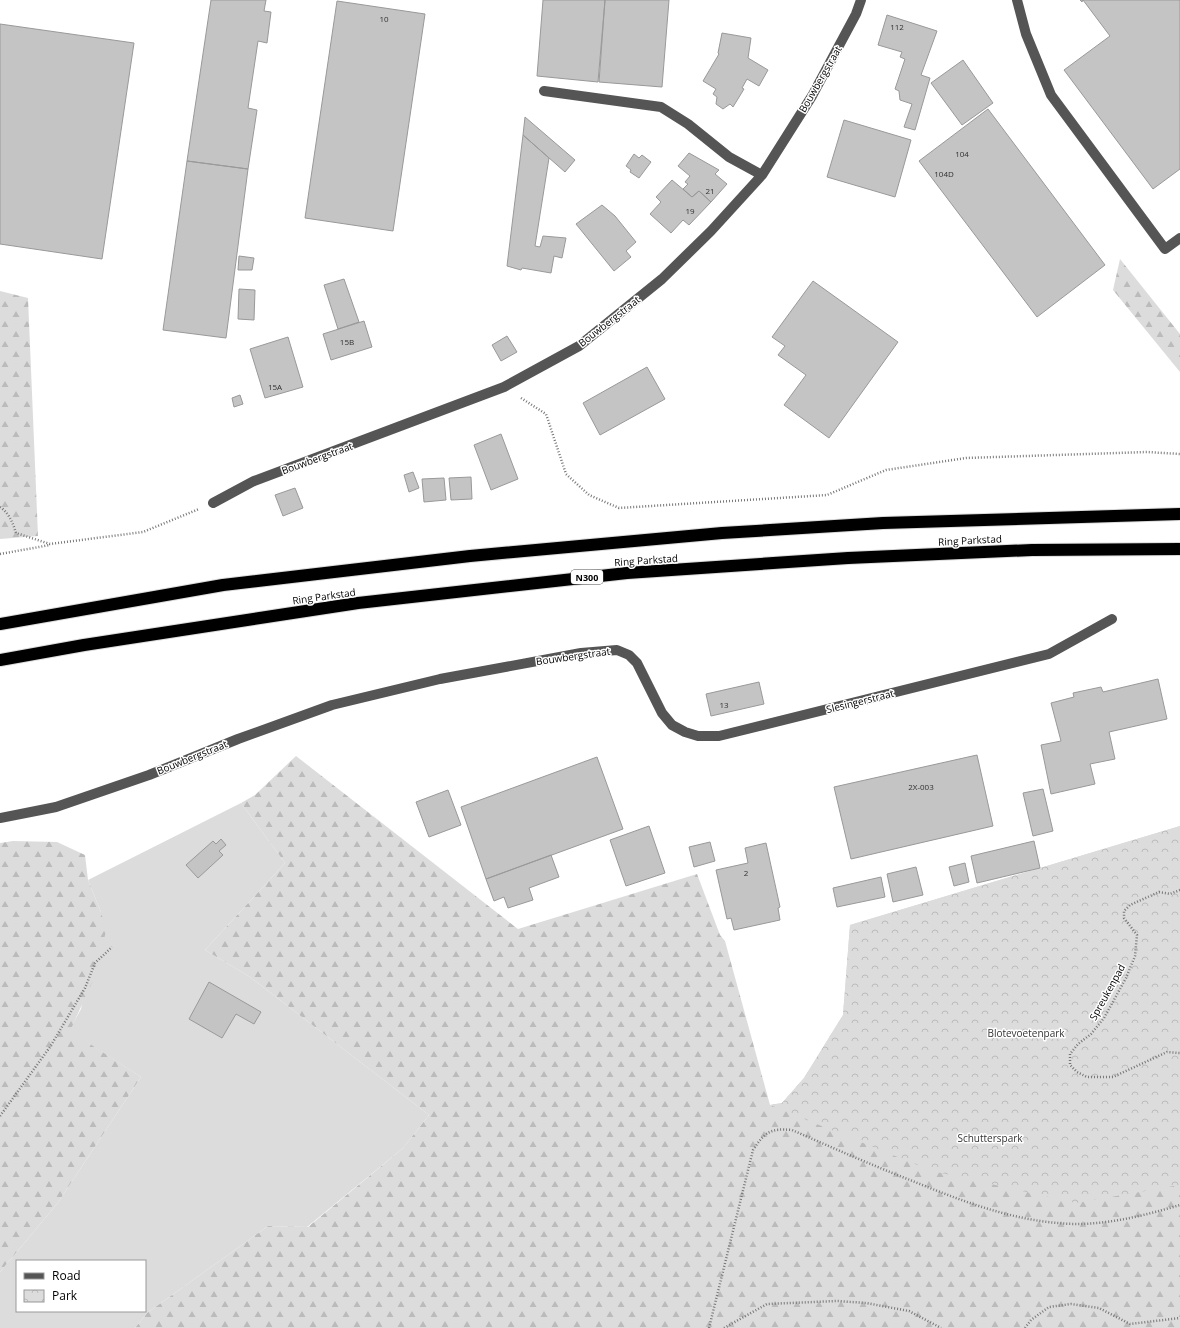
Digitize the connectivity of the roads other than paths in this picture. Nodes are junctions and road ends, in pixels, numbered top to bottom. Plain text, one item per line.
1 (861, 0) edge
2 (1017, 0) edge
3 (544, 91) dead end
4 (762, 175) junction
5 (1180, 238) edge
6 (213, 503) road end
7 (1180, 514) edge
8 (1180, 548) edge
9 (1112, 619) dead end
10 (0, 624) edge
11 (0, 660) edge
12 (637, 663) joint
13 (0, 818) edge

1 - 4 street, Bouwbergstraat
2 - 5 street
3 - 4 street
4 - 6 street, Bouwbergstraat
7 - 10 highway, Ring Parkstad
8 - 11 highway, Ring Parkstad / N300
9 - 12 street, Slesingerstraat
12 - 13 street, Bouwbergstraat

